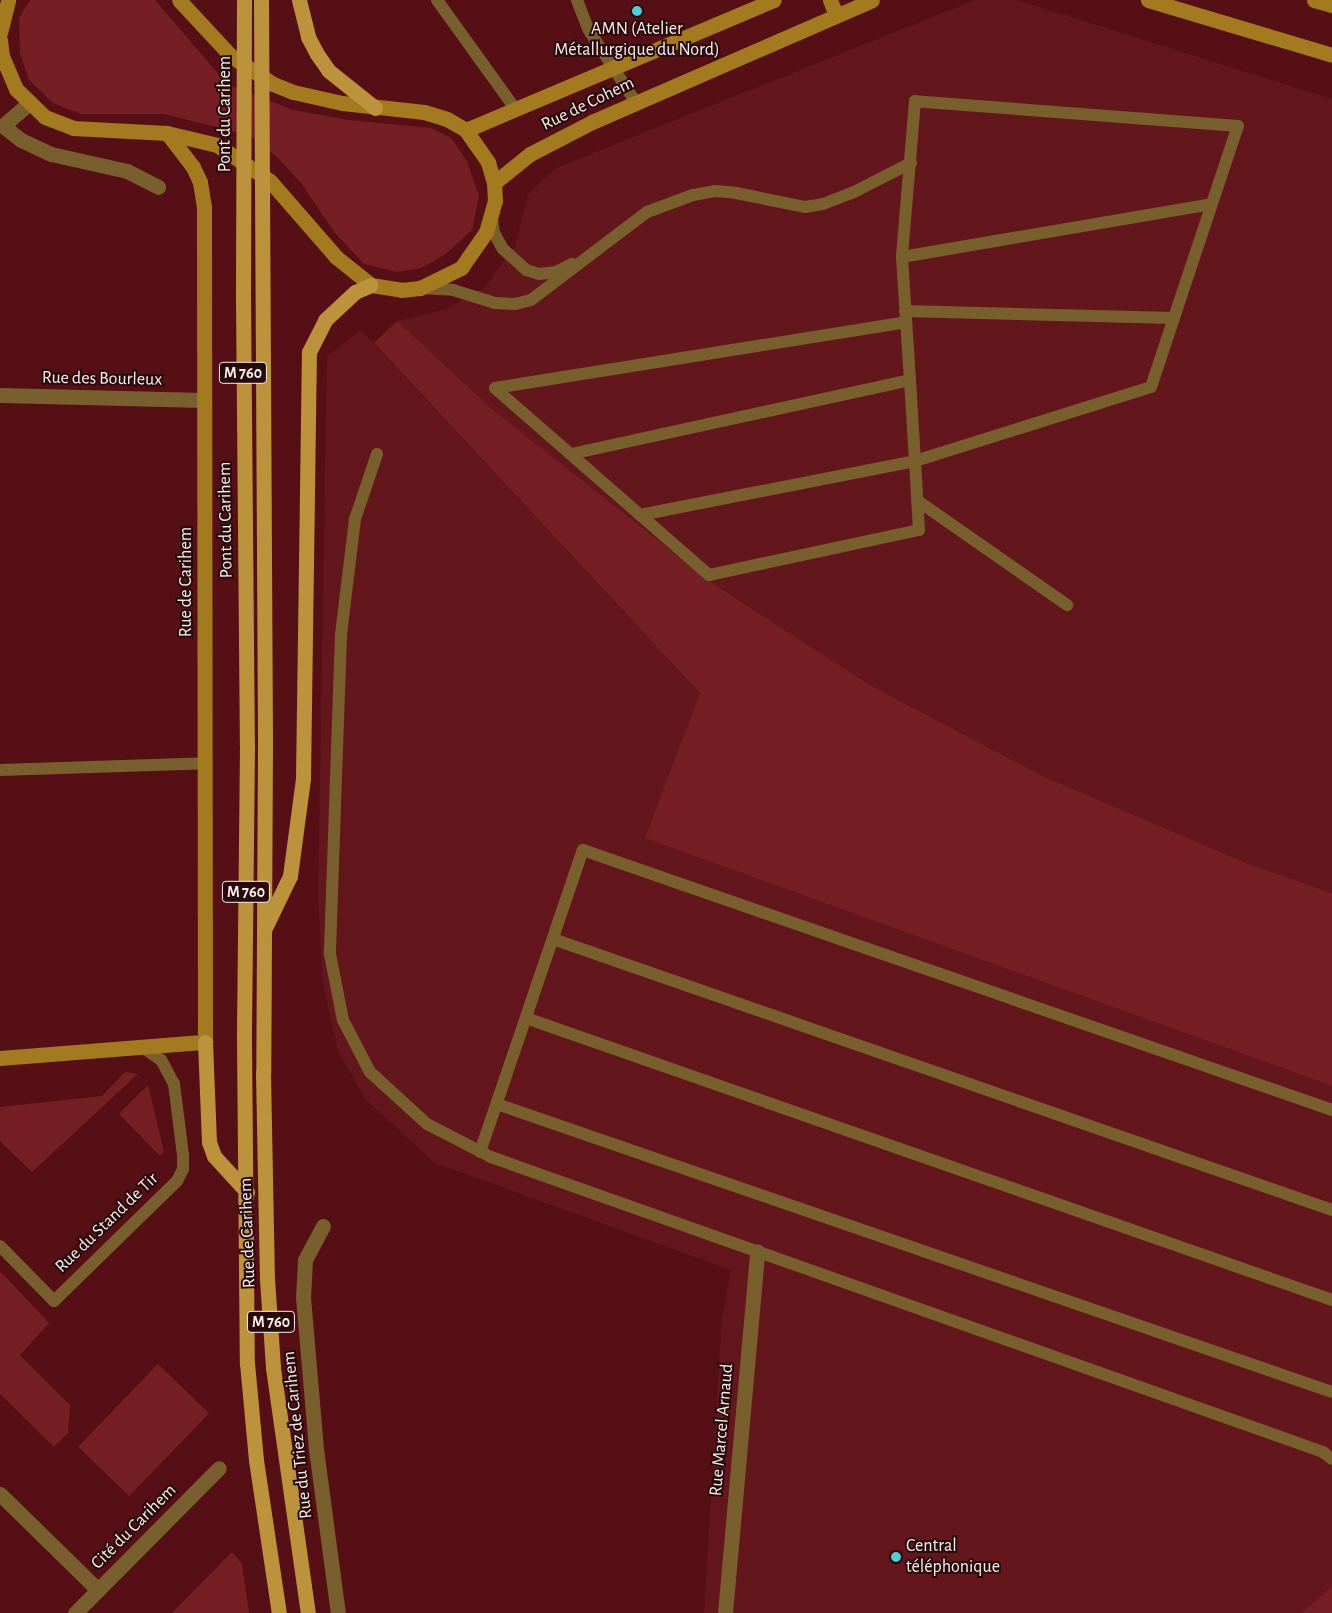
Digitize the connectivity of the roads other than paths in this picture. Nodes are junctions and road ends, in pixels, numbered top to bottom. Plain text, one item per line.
1 (8, 0) edge
2 (179, 0) edge
3 (244, 0) edge
4 (261, 0) edge
5 (299, 0) edge
6 (437, 0) edge
7 (577, 0) edge
8 (774, 0) edge
9 (830, 0) edge
10 (872, 0) edge
11 (1148, 0) edge
12 (1314, 0) edge
13 (1332, 6) edge
14 (836, 15) junction
15 (0, 33) edge
16 (0, 40) edge
17 (1332, 55) edge
18 (614, 68) junction
19 (635, 101) junction
20 (28, 104) junction
21 (375, 108) junction
22 (516, 110) junction
23 (2, 125) edge
24 (466, 130) junction
25 (167, 133) junction
26 (911, 162) junction
27 (494, 183) junction
28 (158, 187) dead end
29 (1212, 204) junction
30 (492, 219) junction
31 (902, 257) junction
32 (583, 259) junction
33 (372, 285) junction
34 (420, 288) junction
35 (906, 317) junction
36 (1174, 318) junction
37 (910, 380) junction
38 (0, 396) edge
39 (204, 400) junction
40 (377, 454) dead end
41 (571, 454) junction
42 (915, 461) junction
43 (918, 501) junction
44 (640, 515) junction
45 (1067, 605) dead end
46 (206, 763) junction
47 (0, 770) edge
48 (263, 934) junction
49 (553, 939) junction
50 (526, 1018) junction
51 (263, 1029) joint
52 (244, 1039) joint
53 (205, 1042) junction
54 (141, 1046) junction
55 (0, 1058) edge
56 (497, 1104) junction
57 (1332, 1110) edge
58 (480, 1152) junction
59 (247, 1192) junction
60 (1332, 1210) edge
61 (323, 1226) dead end
62 (0, 1246) edge
63 (756, 1250) junction
64 (1332, 1300) edge
65 (1332, 1392) edge
66 (1332, 1459) edge
67 (219, 1468) dead end
68 (0, 1494) edge
69 (98, 1590) junction
70 (75, 1613) edge
71 (279, 1613) edge
72 (308, 1613) edge
73 (338, 1613) edge
74 (725, 1613) edge

1 - 15 street
2 - 21 street
3 - 52 main road, Pont du Carihem / M 760, bridge
4 - 48 main road, Pont du Carihem / M 760, bridge
5 - 21 main road
6 - 22 lane
7 - 18 lane
8 - 18 street, Rue de Cohem
9 - 14 street
10 - 14 street, Rue de Cohem
11 - 17 street
12 - 13 street
14 - 19 street, Rue de Cohem
16 - 20 street
18 - 19 lane
18 - 22 street, Rue de Cohem
19 - 27 street, Rue de Cohem
20 - 23 street
20 - 25 street
21 - 24 street
22 - 24 street, Rue de Cohem
23 - 28 street
24 - 27 street
25 - 33 street
25 - 39 street, Rue de Carihem
26 - 29 lane
26 - 31 lane
26 - 32 lane
27 - 30 street
29 - 31 lane
29 - 36 lane
30 - 32 lane
30 - 34 street
31 - 35 lane
32 - 34 lane
33 - 34 street
33 - 48 main road
35 - 36 lane
35 - 37 lane
35 - 41 lane
36 - 42 lane
37 - 41 lane
37 - 42 lane
38 - 39 street, Rue des Bourleux
39 - 46 street, Rue de Carihem
40 - 58 lane
41 - 44 lane
42 - 43 lane
42 - 44 lane
43 - 44 lane
43 - 45 lane
46 - 47 lane
46 - 53 street, Rue de Carihem
48 - 51 main road, Pont du Carihem / M 760
49 - 50 lane
49 - 57 lane
49 - 60 lane
50 - 56 lane
50 - 64 lane
51 - 72 main road, Rue de Carihem / M 760
52 - 59 main road, Rue de Carihem / M 760
53 - 54 street
53 - 59 main road
54 - 55 street
54 - 62 lane, Rue du Stand de Tir
56 - 58 lane
56 - 65 lane
58 - 63 lane
59 - 71 main road, Rue de Carihem / M 760
61 - 73 street, Rue du Triez de Carihem
63 - 66 lane
63 - 74 street, Rue Marcel Arnaud
67 - 69 street, Cité du Carihem
68 - 69 street
69 - 70 street, Cité du Carihem

